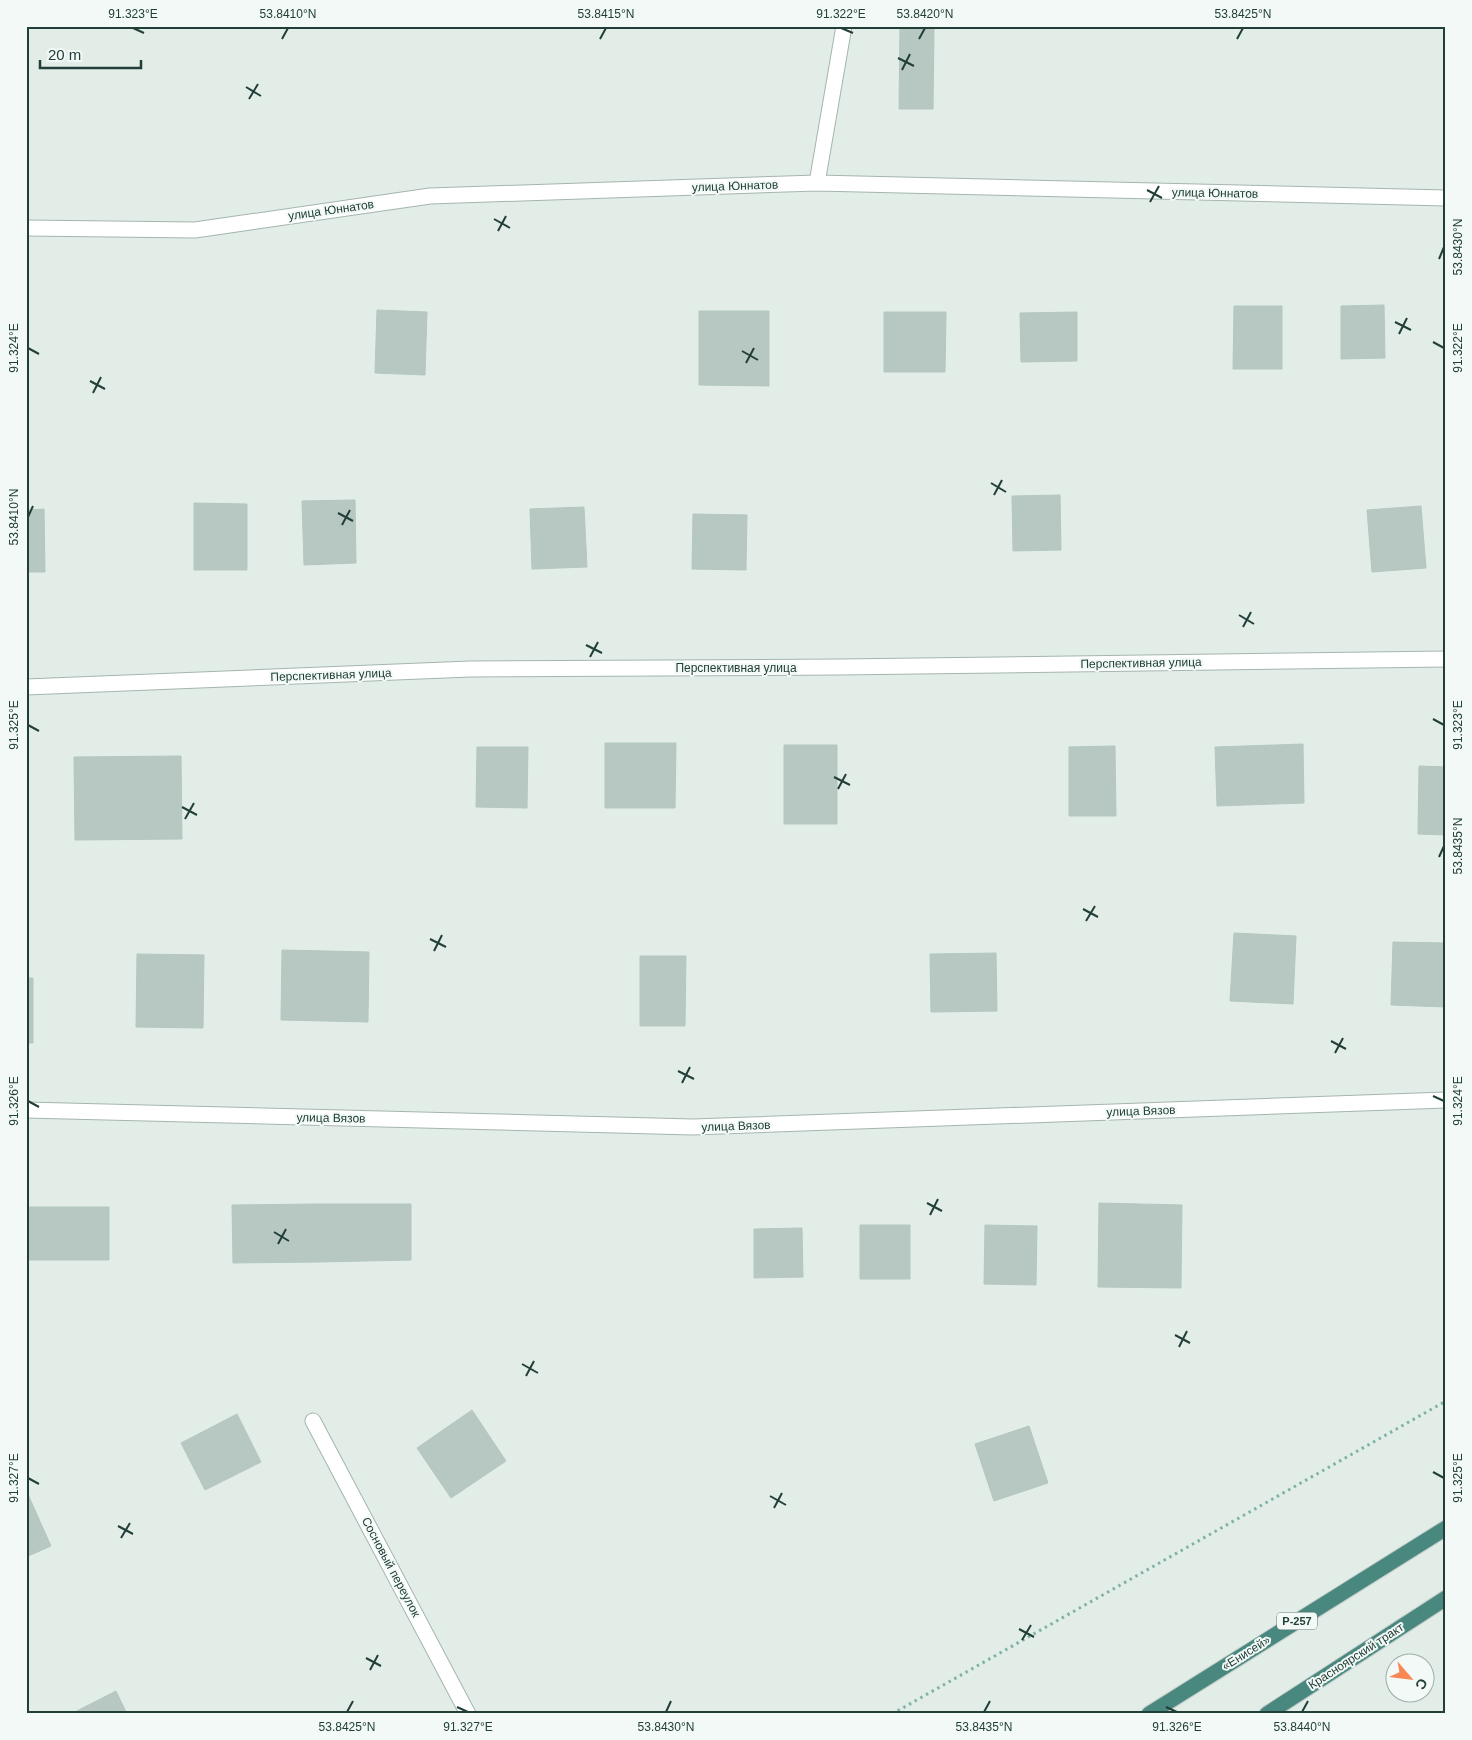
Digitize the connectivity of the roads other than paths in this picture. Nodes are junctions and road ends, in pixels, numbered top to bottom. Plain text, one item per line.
1 (844, 26) edge
2 (817, 184) junction
3 (1446, 198) edge
4 (26, 228) edge
5 (1446, 659) edge
6 (26, 687) edge
7 (1446, 1100) edge
8 (26, 1110) edge
9 (313, 1421) dead end
10 (1446, 1528) edge
11 (1446, 1598) edge
12 (468, 1714) edge
13 (1149, 1714) edge
14 (1267, 1714) edge

1 - 2 street
2 - 3 street, улица Юннатов
2 - 4 street, улица Юннатов
5 - 6 street, Перспективная улица
7 - 8 street, улица Вязов
9 - 12 street, Сосновый переулок
10 - 13 highway, «Енисей» / Р-257
11 - 14 highway, Красноярский тракт

